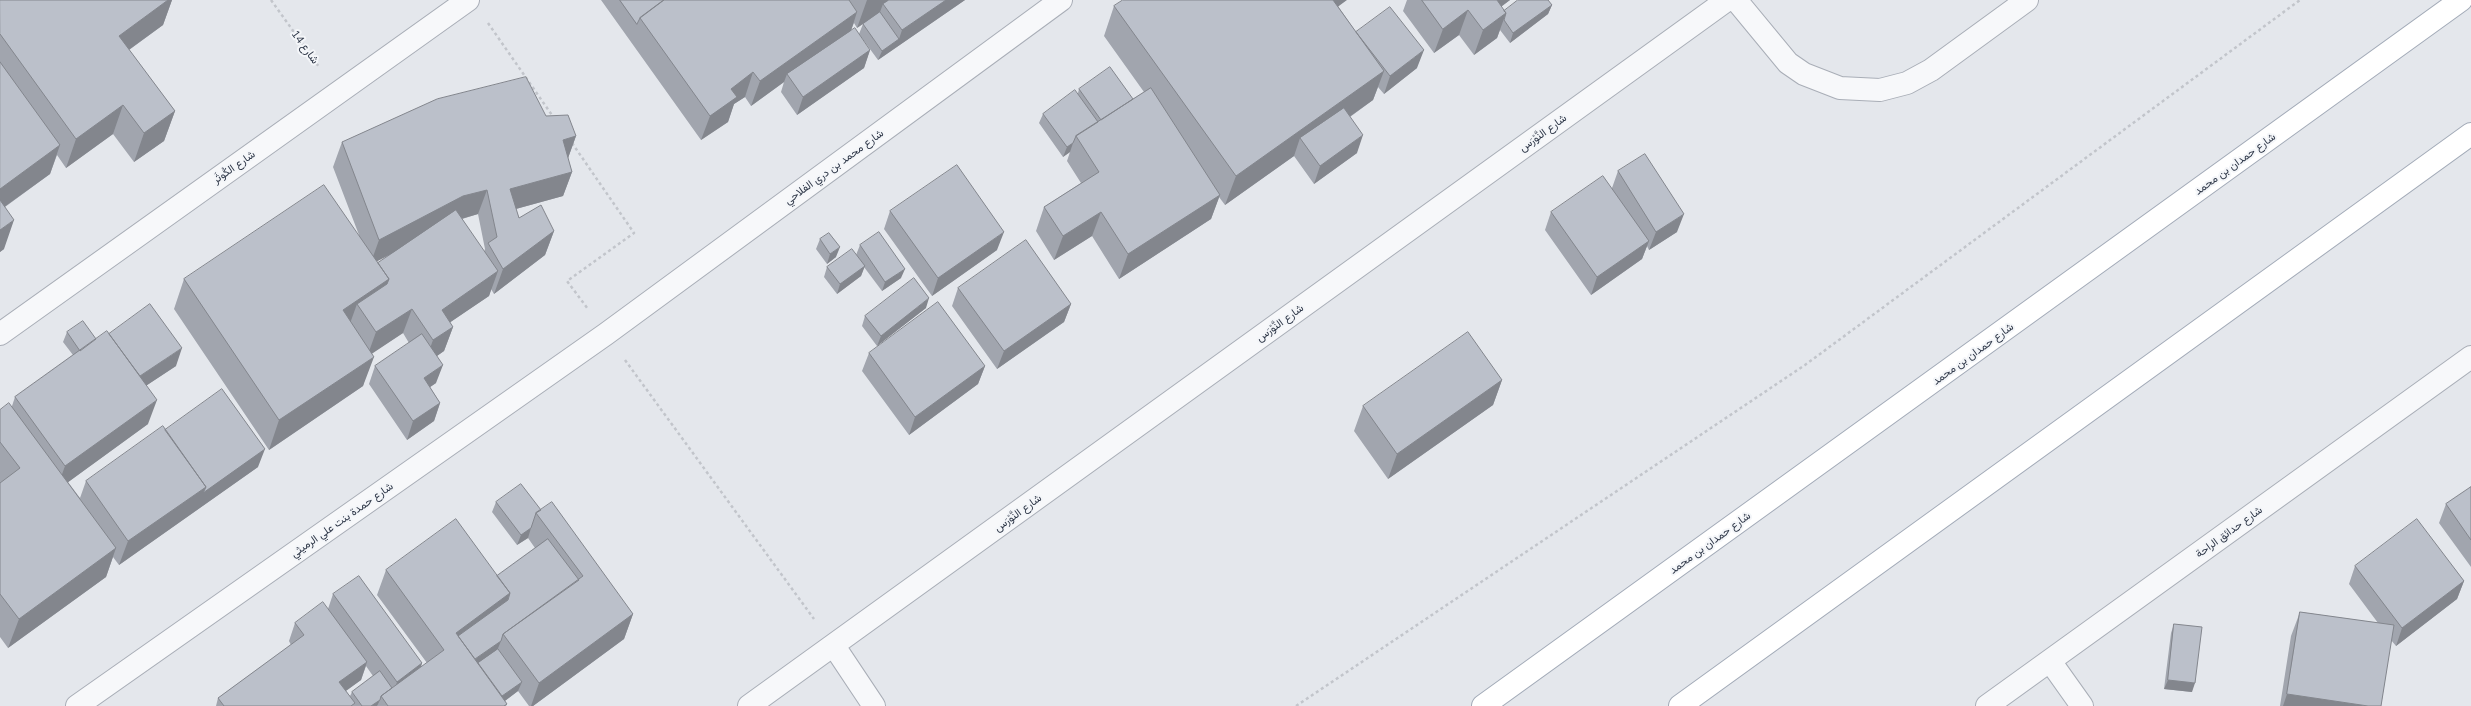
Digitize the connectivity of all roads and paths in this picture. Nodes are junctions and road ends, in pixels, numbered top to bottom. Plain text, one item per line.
1 (271, 0) edge
2 (468, 0) edge
3 (1061, 0) edge
4 (1727, 0) edge
5 (1736, 0) edge
6 (2027, 0) edge
7 (2300, 0) edge
8 (2461, 0) edge
9 (485, 19) dead end
10 (338, 93) junction
11 (558, 123) edge
12 (2471, 134) edge
13 (571, 142) edge
14 (0, 334) edge
15 (606, 334) junction
16 (2471, 357) edge
17 (834, 646) junction
18 (2050, 661) junction
19 (77, 706) edge
20 (749, 706) edge
21 (874, 706) edge
22 (1296, 706) edge
23 (1483, 706) edge
24 (1680, 706) edge
25 (1987, 706) edge
26 (2082, 706) edge

1 - 10 path, شارع 14
2 - 10 street, شارع الكُوثَر
3 - 15 street, شارع محمد بن دري الفلاحي
4 - 17 street, شارع النَّوْرَس
5 - 6 street
7 - 22 path
8 - 23 main road, شارع حمدان بن محمد
9 - 11 path
10 - 14 street, شارع الكُوثَر
12 - 24 main road
13 - 15 path
15 - 17 path
15 - 19 street, شارع حمدة بنت علي الرميثي
16 - 18 street, شارع حدائق الراحة
17 - 20 street, شارع النَّوْرَس
17 - 21 street
18 - 25 street, شارع حدائق الراحة
18 - 26 street

